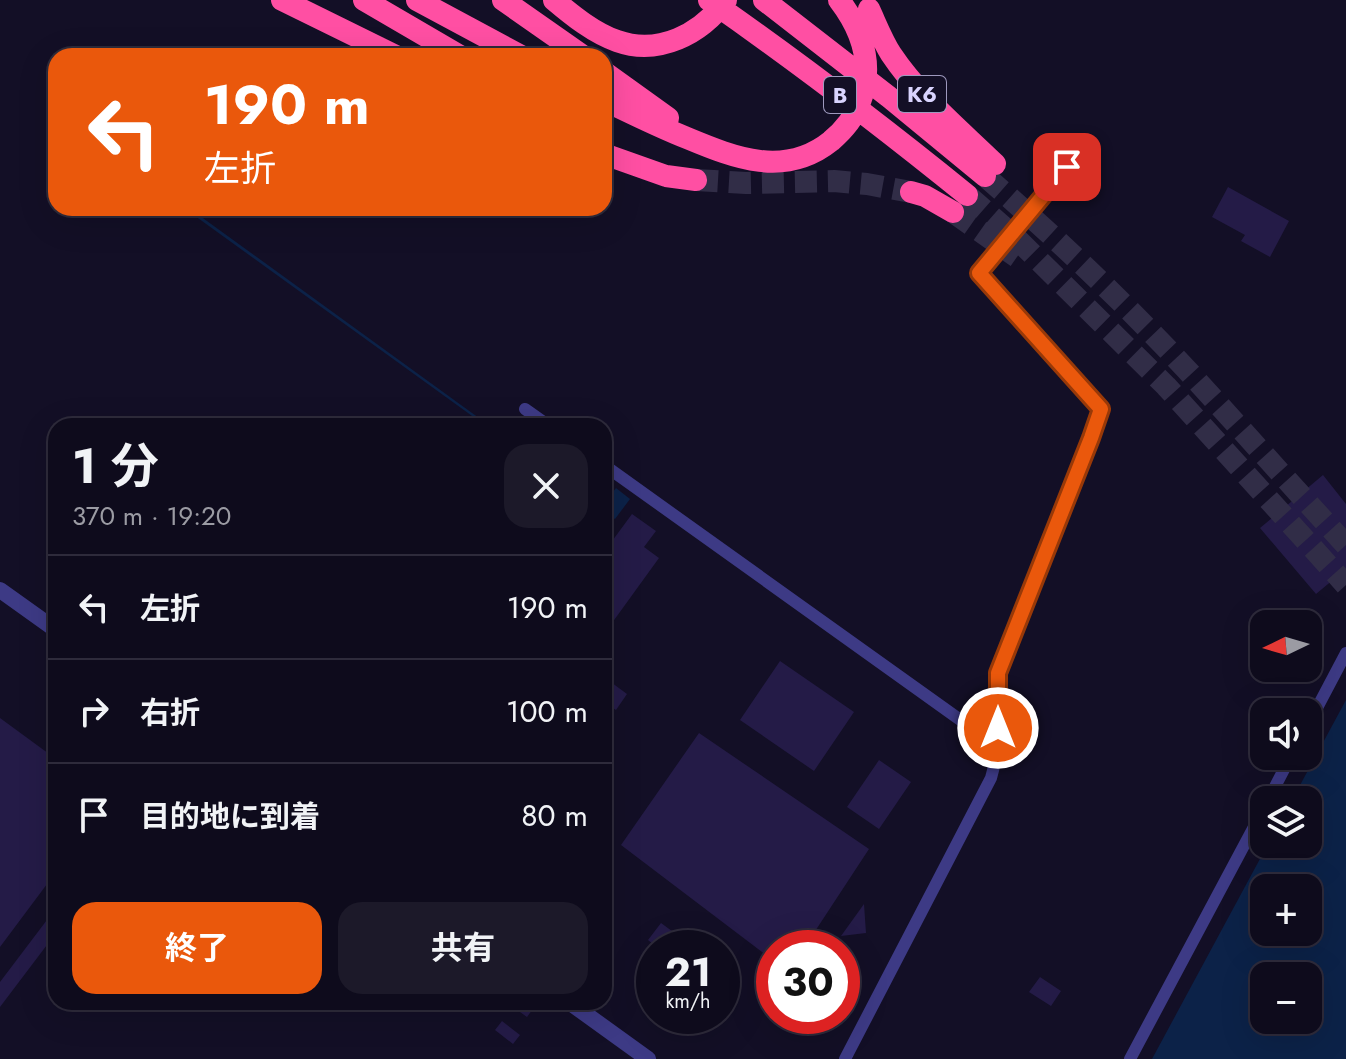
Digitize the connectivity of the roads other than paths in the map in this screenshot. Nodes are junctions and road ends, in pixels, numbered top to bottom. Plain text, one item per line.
1 (282, 0) edge
2 (356, 0) edge
3 (364, 0) edge
4 (417, 0) edge
5 (503, 0) edge
6 (554, 0) edge
7 (708, 0) edge
8 (726, 0) edge
9 (764, 0) edge
10 (839, 0) edge
11 (863, 18) junction
12 (401, 22) junction
13 (682, 31) junction
14 (380, 48) edge
15 (446, 48) edge
16 (506, 48) edge
17 (572, 48) edge
18 (612, 78) edge
19 (612, 104) edge
20 (612, 150) edge
21 (1052, 155) dead end
22 (735, 156) junction
23 (612, 157) edge
24 (990, 170) joint
25 (666, 176) junction
26 (696, 180) tunnel mouth
27 (911, 192) tunnel mouth
28 (525, 409) dead end
29 (538, 418) edge
30 (612, 471) edge
31 (0, 590) edge
32 (48, 624) edge
33 (1346, 653) edge
34 (1322, 698) edge
35 (997, 755) junction
36 (1250, 834) edge
37 (580, 1010) edge
38 (648, 1059) edge
39 (845, 1059) edge
40 (1130, 1059) edge

1 - 14 highway
2 - 12 highway
3 - 12 highway
4 - 16 highway
5 - 17 highway
6 - 13 highway
7 - 13 highway
7 - 27 highway, B
8 - 13 highway
9 - 24 highway, B
10 - 11 highway, K6
11 - 22 highway, K6
11 - 24 highway, K6
12 - 15 highway
18 - 22 highway
19 - 22 highway, K6
20 - 25 highway
21 - 35 street
23 - 25 highway
25 - 26 highway
28 - 29 street
30 - 35 street
31 - 32 street
33 - 34 street
35 - 39 street
36 - 40 street
37 - 38 street

